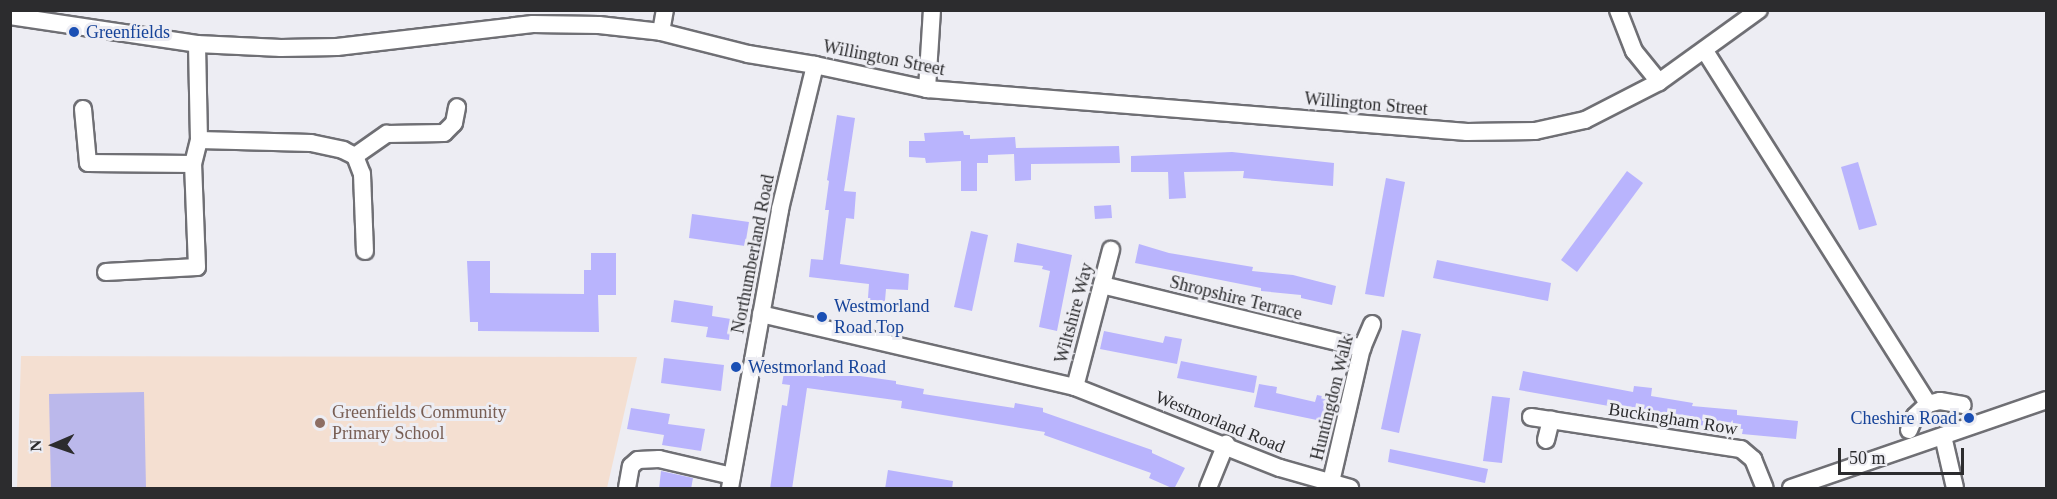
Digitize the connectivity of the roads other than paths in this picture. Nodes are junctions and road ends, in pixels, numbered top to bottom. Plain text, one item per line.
1 (665, 10) edge
2 (932, 10) edge
3 (1618, 10) edge
4 (1759, 10) edge
5 (10, 16) edge
6 (661, 32) junction
7 (197, 44) junction
8 (1705, 51) junction
9 (815, 65) junction
10 (1659, 82) junction
11 (927, 89) junction
12 (457, 107) dead end
13 (83, 109) dead end
14 (199, 141) junction
15 (355, 156) junction
16 (193, 164) junction
17 (1111, 250) dead end
18 (365, 251) dead end
19 (106, 272) dead end
20 (1102, 285) junction
21 (760, 314) junction
22 (1371, 324) dead end
23 (1362, 348) junction
24 (1075, 387) junction
25 (2046, 400) edge
26 (1928, 405) junction
27 (1963, 405) dead end
28 (1531, 417) dead end
29 (1551, 420) junction
30 (1909, 429) dead end
31 (1943, 436) junction
32 (1546, 440) dead end
33 (1226, 444) junction
34 (731, 482) edge
35 (1331, 482) junction
36 (627, 489) edge
37 (1208, 489) edge
38 (1350, 489) edge
39 (1766, 489) edge
40 (1791, 489) edge
41 (1955, 489) edge

1 - 6 street
2 - 11 street
3 - 10 street
4 - 8 street, Willington Street
5 - 7 street, Willington Street
6 - 7 street, Willington Street
6 - 9 street, Willington Street
7 - 14 street
8 - 10 street, Willington Street
8 - 26 street
9 - 11 street, Willington Street
9 - 21 street, Northumberland Road
10 - 11 street, Willington Street
12 - 15 street
13 - 16 street
14 - 15 street
14 - 16 street
15 - 18 street
16 - 19 street
17 - 20 street, Wiltshire Way
20 - 23 street, Shropshire Terrace
20 - 24 street, Wiltshire Way
21 - 24 street, Westmorland Road
21 - 34 street, Northumberland Road
22 - 23 street, Huntingdon Walk
23 - 35 street, Huntingdon Walk
24 - 33 street, Westmorland Road
25 - 31 street
26 - 27 street
26 - 30 street
28 - 29 street, Buckingham Row
29 - 32 street
29 - 39 street, Buckingham Row
31 - 40 street
31 - 41 street
33 - 35 street, Westmorland Road
33 - 37 street
34 - 36 street
35 - 38 street, Westmorland Road

